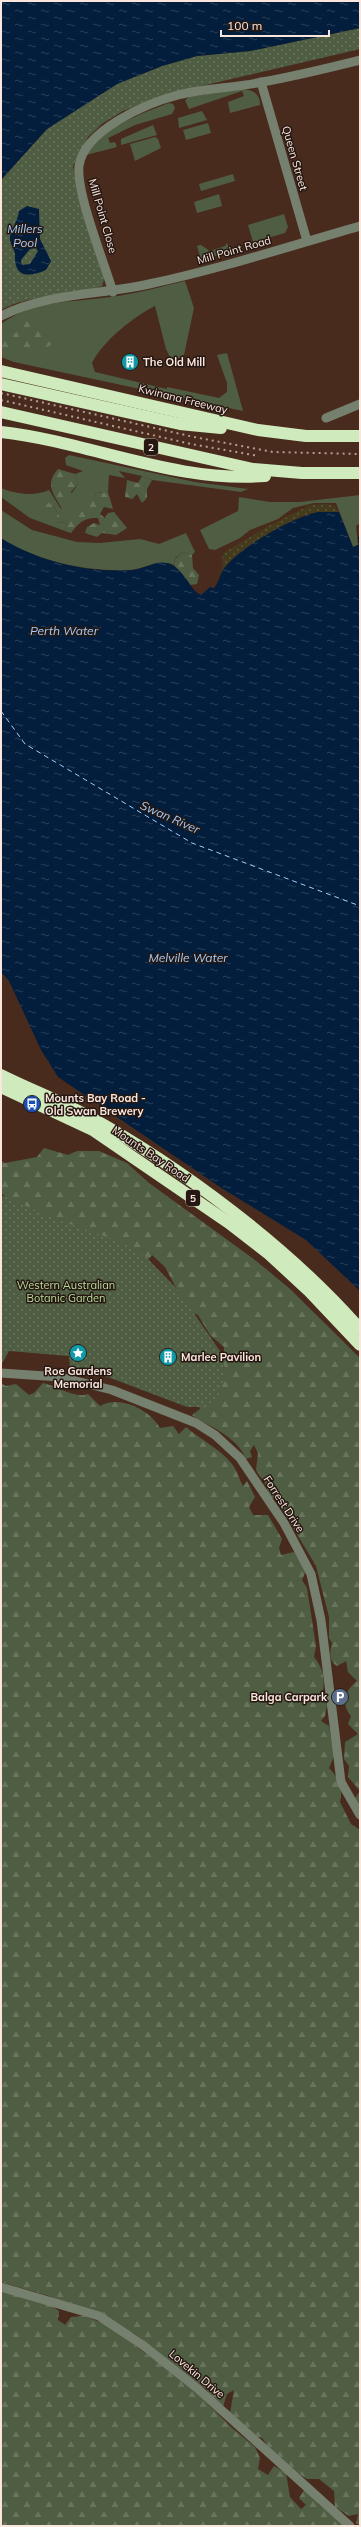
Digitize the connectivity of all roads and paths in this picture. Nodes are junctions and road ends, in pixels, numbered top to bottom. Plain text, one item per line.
1 (360, 60) edge
2 (261, 82) junction
3 (360, 226) edge
4 (307, 241) junction
5 (113, 292) junction
6 (1, 316) edge
7 (1, 371) edge
8 (1, 384) edge
9 (360, 404) edge
10 (1, 412) edge
11 (326, 418) dead end
12 (258, 430) junction
13 (1, 432) edge
14 (360, 436) edge
15 (302, 473) junction
16 (360, 473) edge
17 (1, 1075) edge
18 (1, 1087) edge
19 (360, 1329) edge
20 (360, 1345) edge
21 (1, 1373) edge
22 (360, 1815) edge
23 (1, 2287) edge
24 (350, 2526) edge

1 - 2 street, Mill Point Close
2 - 4 street, Queen Street
2 - 5 street, Mill Point Close
3 - 4 street, Mill Point Road
4 - 5 street, Mill Point Road
5 - 6 street, Mill Point Road
7 - 12 highway, Kwinana Freeway
8 - 12 highway
9 - 11 street
10 - 15 highway, 2
12 - 14 highway, Kwinana Freeway
13 - 15 highway
15 - 16 highway, 2
17 - 19 highway, Mounts Bay Road / 5
18 - 20 highway, Mounts Bay Road / 5
21 - 22 street, Forrest Drive
23 - 24 street, Lovekin Drive

